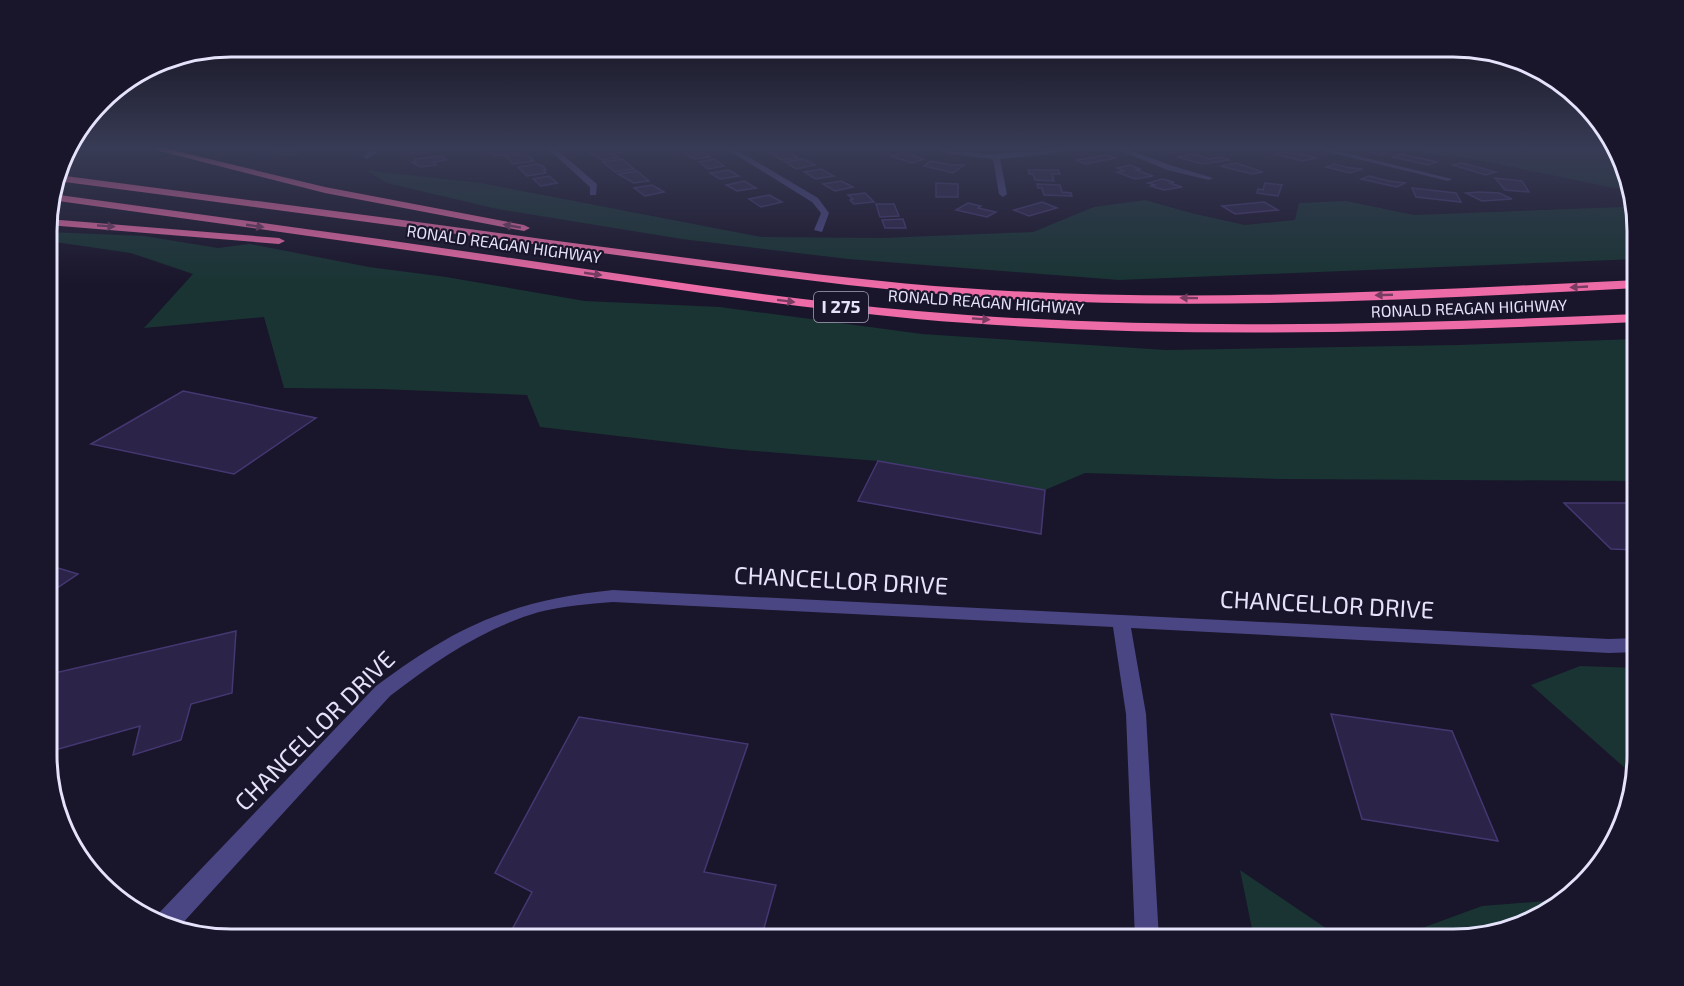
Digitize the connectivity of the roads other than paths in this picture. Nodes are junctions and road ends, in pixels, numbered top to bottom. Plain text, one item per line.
1 (170, 193) edge
2 (336, 193) edge
3 (803, 193) edge
4 (60, 198) edge
5 (57, 223) edge
6 (819, 230) dead end
7 (565, 270) junction
8 (756, 271) junction
9 (1627, 284) edge
10 (1627, 318) edge
11 (1121, 620) junction
12 (1627, 645) edge
13 (171, 918) edge
14 (1147, 929) edge

1 - 8 highway, RONALD REAGAN HIGHWAY / I 275
8 -> 2 highway
3 - 6 street
4 -> 7 highway, RONALD REAGAN HIGHWAY / I 275
5 -> 7 highway
7 -> 10 highway, RONALD REAGAN HIGHWAY / I 275
9 -> 8 highway, RONALD REAGAN HIGHWAY / I 275
11 - 12 street, CHANCELLOR DRIVE
11 - 13 street, CHANCELLOR DRIVE
11 - 14 street

